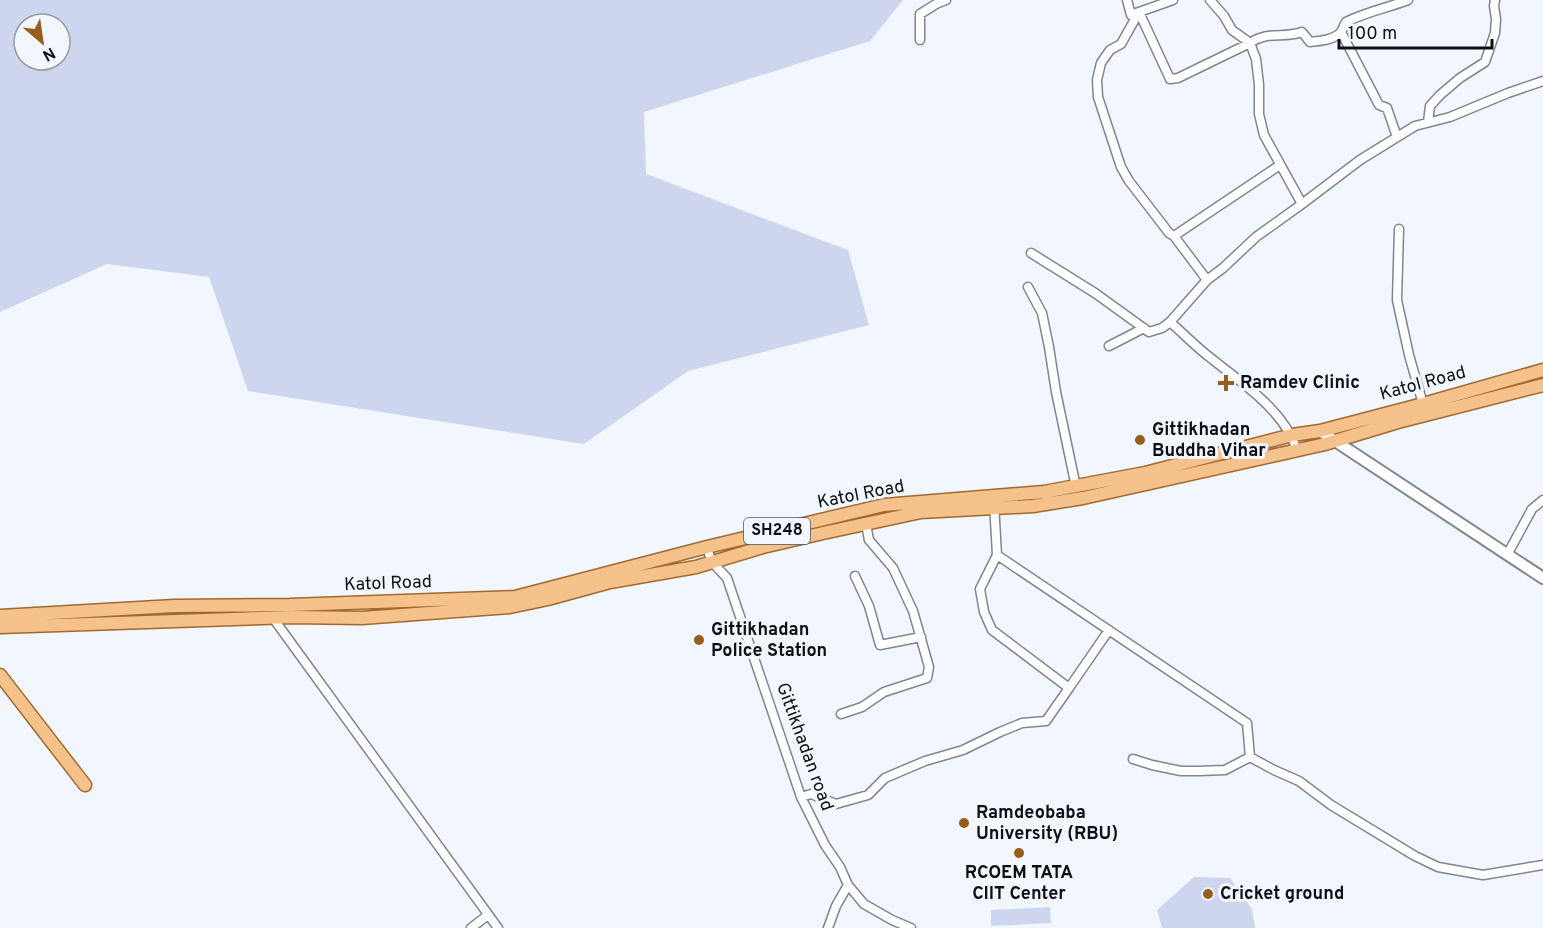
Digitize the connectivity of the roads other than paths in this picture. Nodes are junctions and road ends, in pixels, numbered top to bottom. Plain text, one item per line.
1 (946, 0) edge
2 (1127, 0) edge
3 (1173, 0) edge
4 (1210, 0) edge
5 (1408, 0) edge
6 (1495, 0) edge
7 (1139, 12) junction
8 (1341, 32) junction
9 (920, 40) dead end
10 (1250, 43) junction
11 (1543, 81) edge
12 (1428, 122) junction
13 (1397, 137) junction
14 (1280, 165) junction
15 (1302, 204) junction
16 (1399, 229) dead end
17 (1174, 236) junction
18 (1031, 253) dead end
19 (1207, 280) junction
20 (1028, 286) dead end
21 (1170, 322) junction
22 (1144, 328) junction
23 (1109, 346) dead end
24 (1543, 370) edge
25 (1543, 385) edge
26 (1423, 404) junction
27 (1320, 431) junction
28 (1292, 435) junction
29 (1335, 440) junction
30 (1297, 450) junction
31 (1076, 487) junction
32 (1543, 500) edge
33 (994, 502) junction
34 (866, 524) junction
35 (707, 547) junction
36 (997, 555) junction
37 (1508, 555) junction
38 (711, 561) junction
39 (855, 576) dead end
40 (1543, 578) edge
41 (0, 616) edge
42 (273, 618) junction
43 (0, 627) edge
44 (1109, 630) junction
45 (921, 637) junction
46 (0, 675) edge
47 (1069, 688) junction
48 (841, 714) dead end
49 (1250, 757) junction
50 (1133, 759) dead end
51 (85, 785) dead end
52 (801, 797) junction
53 (1543, 865) edge
54 (848, 885) junction
55 (488, 915) junction
56 (471, 928) edge
57 (498, 928) edge
58 (828, 928) edge
59 (911, 928) edge

1 - 9 street
2 - 7 street
3 - 7 street
4 - 10 street
5 - 8 street
6 - 12 street
7 - 10 street
7 - 17 street
8 - 10 street
8 - 13 street
10 - 14 street
11 - 12 street
12 - 13 street
13 - 15 street
14 - 15 street
14 - 17 street
15 - 19 street
16 - 26 street
17 - 19 street
18 - 22 street
19 - 21 street
20 - 31 street
21 - 22 street
21 - 28 street
22 - 23 street
24 - 26 main road, Katol Road / SH248
25 - 29 main road, Katol Road / SH248
26 - 27 main road, Katol Road / SH248
27 - 28 main road, Katol Road / SH248
27 - 29 street
28 - 30 street
28 - 31 main road, Katol Road / SH248
29 - 30 main road, Katol Road / SH248
29 - 37 street
30 - 33 main road, Katol Road / SH248
31 - 33 main road, Katol Road / SH248
32 - 37 street
33 - 34 main road, Katol Road / SH248
33 - 35 main road, Katol Road / SH248
33 - 36 street
34 - 38 main road, Katol Road / SH248
34 - 45 street
35 - 38 street, Gittikhadan road
35 - 41 main road, Katol Road / SH248
36 - 44 street
36 - 47 street
37 - 40 street
38 - 42 main road, Katol Road / SH248
38 - 52 street, Gittikhadan road
39 - 45 street
42 - 43 main road, Katol Road / SH248
42 - 55 street
44 - 47 street
44 - 49 street
45 - 48 street
46 - 51 main road
47 - 52 street
49 - 50 street
49 - 53 street
52 - 54 street, Gittikhadan road
54 - 58 street
54 - 59 street, Gittikhadan road
55 - 56 street
55 - 57 street

